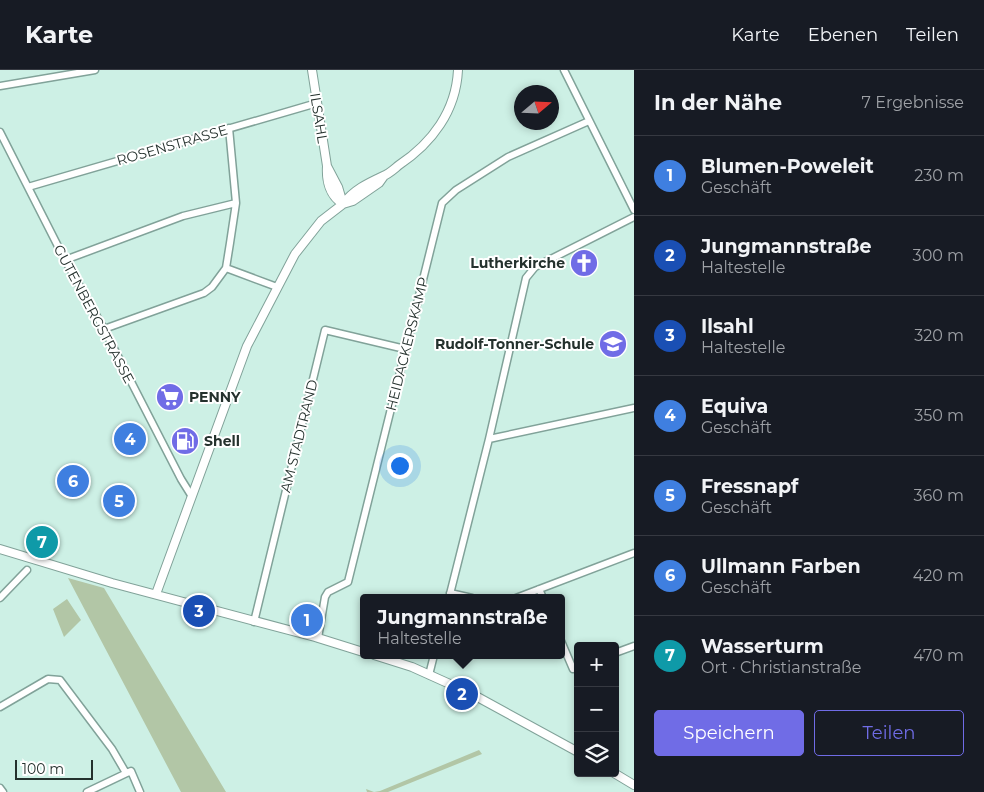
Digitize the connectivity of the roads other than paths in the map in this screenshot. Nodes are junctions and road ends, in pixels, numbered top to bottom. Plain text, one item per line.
1 (96, 70) edge
2 (312, 70) edge
3 (564, 70) edge
4 (458, 74) edge
5 (0, 86) edge
6 (317, 104) junction
7 (589, 121) junction
8 (229, 128) junction
9 (0, 132) edge
10 (327, 166) junction
11 (384, 176) junction
12 (28, 187) junction
13 (338, 188) junction
14 (358, 190) junction
15 (236, 203) junction
16 (343, 204) junction
17 (634, 210) edge
18 (634, 218) edge
19 (65, 260) junction
20 (226, 268) junction
21 (277, 287) junction
22 (104, 329) junction
23 (405, 349) junction
24 (634, 408) edge
25 (489, 439) junction
26 (191, 495) junction
27 (0, 549) edge
28 (634, 553) edge
29 (27, 570) dead end
30 (539, 589) junction
31 (156, 594) junction
32 (449, 594) edge
33 (526, 594) edge
34 (541, 594) edge
35 (0, 598) edge
36 (254, 622) junction
37 (318, 638) junction
38 (634, 646) edge
39 (360, 651) edge
40 (565, 651) edge
41 (619, 652) edge
42 (387, 659) edge
43 (433, 659) edge
44 (574, 670) edge
45 (429, 675) junction
46 (0, 707) edge
47 (574, 750) edge
48 (128, 772) junction
49 (619, 776) edge
50 (634, 785) edge
51 (0, 788) edge
52 (3, 792) edge
53 (87, 792) edge
54 (140, 792) edge

1 - 5 street
2 - 6 main road, ILSAHL
3 - 7 street
4 - 11 main road
6 - 8 street, ROSENSTRASSE
6 - 10 main road, ILSAHL
7 - 17 street
7 - 23 street, HEIDACKERSKAMP
8 - 12 street, ROSENSTRASSE
8 - 15 street
9 - 12 street, GUTENBERGSTRASSE
10 - 13 main road, ILSAHL
10 - 16 main road, ILSAHL
11 - 14 main road
11 - 16 main road
12 - 19 street, GUTENBERGSTRASSE
13 - 14 main road
13 - 16 main road, ILSAHL
14 - 16 main road
15 - 19 street
15 - 20 street
16 - 21 main road
18 - 25 street
19 - 22 street, GUTENBERGSTRASSE
20 - 21 street
20 - 22 street
21 - 26 main road
22 - 26 street, GUTENBERGSTRASSE
23 - 36 street, AM STADTRAND
23 - 37 street, HEIDACKERSKAMP
24 - 25 street
25 - 32 street
26 - 31 main road
27 - 31 main road
28 - 30 street
29 - 35 street
30 - 33 street
30 - 34 street
31 - 36 main road
36 - 37 main road
37 - 39 main road
38 - 41 street
40 - 44 street
42 - 45 main road
43 - 45 street
45 - 47 main road
46 - 48 street
48 - 53 street
48 - 54 street
49 - 50 main road
51 - 52 street

